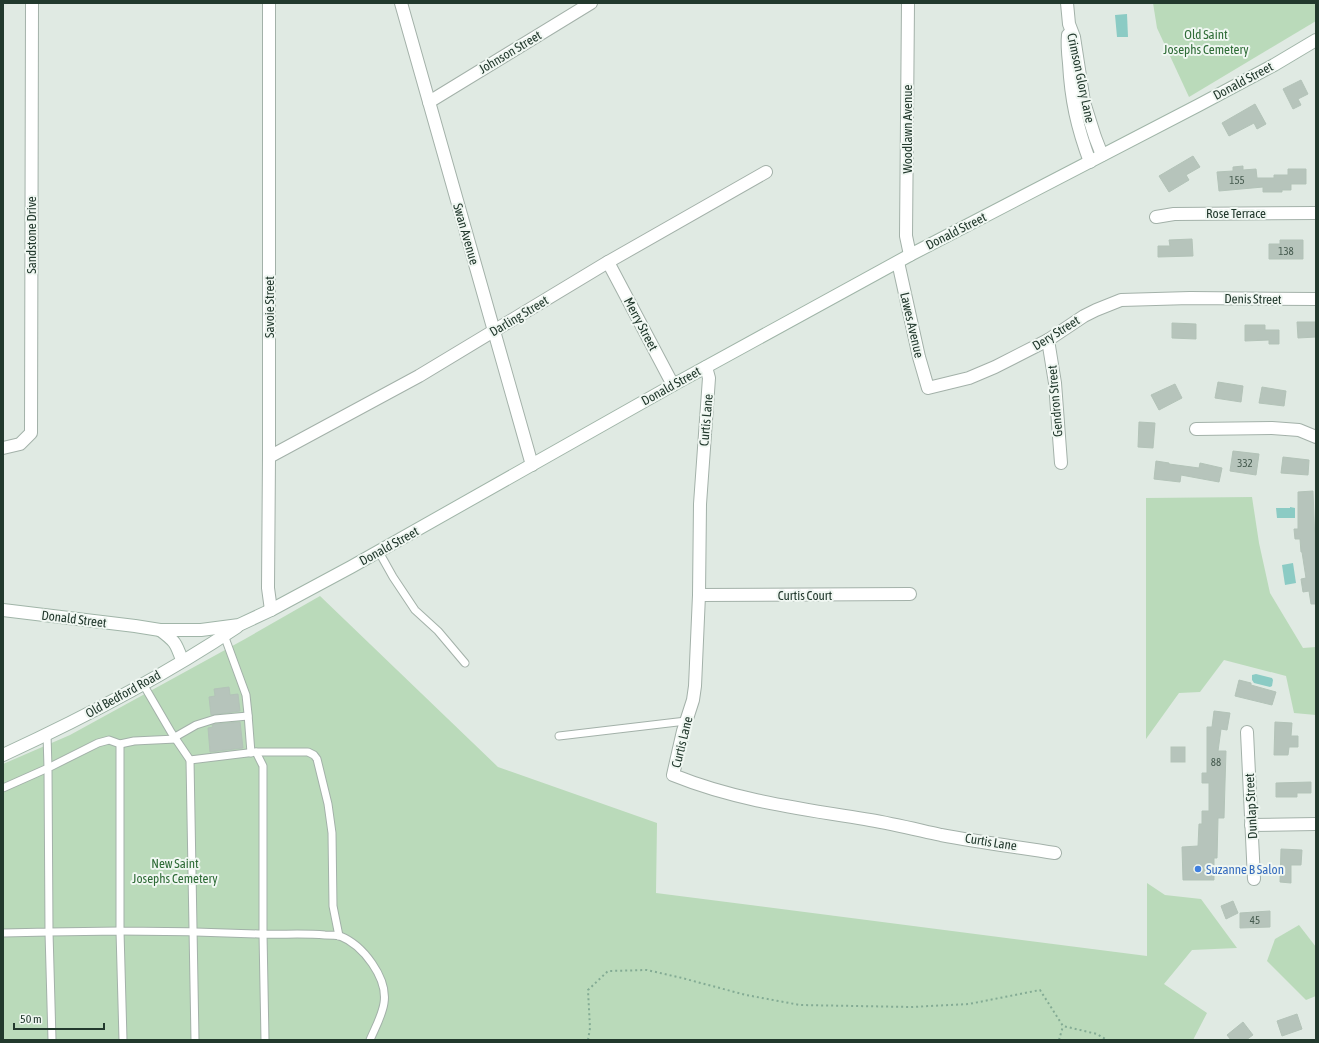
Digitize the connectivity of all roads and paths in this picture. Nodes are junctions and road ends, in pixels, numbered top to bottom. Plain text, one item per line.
1 (32, 3) edge
2 (269, 3) edge
3 (401, 3) edge
4 (591, 3) edge
5 (908, 3) edge
6 (1066, 3) edge
7 (1069, 24) junction
8 (1316, 40) edge
9 (429, 102) junction
10 (1102, 155) junction
11 (1090, 162) junction
12 (766, 172) dead end
13 (1316, 212) edge
14 (1156, 217) dead end
15 (910, 255) junction
16 (608, 262) junction
17 (898, 262) junction
18 (1190, 298) joint
19 (1316, 299) edge
20 (494, 332) junction
21 (1048, 340) junction
22 (706, 367) junction
23 (674, 385) junction
24 (928, 388) joint
25 (1196, 429) dead end
26 (1316, 437) edge
27 (3, 448) edge
28 (269, 457) junction
29 (1061, 463) dead end
30 (532, 465) junction
31 (379, 552) junction
32 (910, 594) dead end
33 (699, 595) junction
34 (3, 610) edge
35 (271, 610) junction
36 (239, 625) junction
37 (160, 630) junction
38 (224, 635) junction
39 (182, 660) junction
40 (465, 663) dead end
41 (143, 684) junction
42 (248, 716) junction
43 (686, 721) junction
44 (1247, 732) dead end
45 (47, 734) junction
46 (559, 736) dead end
47 (175, 738) junction
48 (120, 744) junction
49 (254, 752) junction
50 (3, 755) edge
51 (190, 760) junction
52 (48, 768) junction
53 (3, 788) edge
54 (1316, 824) edge
55 (1251, 825) junction
56 (1055, 853) dead end
57 (1254, 879) dead end
58 (120, 931) junction
59 (49, 932) junction
60 (193, 932) junction
61 (3, 933) edge
62 (263, 934) junction
63 (339, 936) junction
64 (1063, 1026) junction
65 (52, 1040) edge
66 (123, 1040) edge
67 (195, 1040) edge
68 (265, 1040) edge
69 (370, 1040) edge
70 (588, 1040) edge
71 (1058, 1040) edge
72 (1107, 1040) edge

1 - 27 street, Sandstone Drive
2 - 28 street, Savoie Street
3 - 9 street, Swan Avenue
4 - 9 street, Johnson Street
5 - 15 street, Woodlawn Avenue
6 - 7 street, Crimson Glory Lane
7 - 10 street, Crimson Glory Lane
7 - 11 street, Crimson Glory Lane
8 - 10 street, Donald Street
9 - 20 street, Swan Avenue
10 - 11 street, Donald Street
11 - 15 street, Donald Street
12 - 16 street, Darling Street
13 - 14 street, Rose Terrace
15 - 17 street, Donald Street
16 - 20 street, Darling Street
16 - 23 street, Merry Street
17 - 22 street, Donald Street
17 - 24 street, Lawes Avenue
18 - 19 street, Denis Street
18 - 21 street, Dery Street
20 - 28 street, Darling Street
20 - 30 street, Swan Avenue
21 - 24 street, Dery Street
21 - 29 street, Gendron Street
22 - 23 street, Donald Street
22 - 33 street, Curtis Lane
23 - 30 street, Donald Street
25 - 26 street
28 - 35 street, Savoie Street
30 - 31 street, Donald Street
31 - 35 street, Donald Street
31 - 40 lane
32 - 33 street, Curtis Court
33 - 43 street, Curtis Lane
34 - 37 street, Donald Street
35 - 36 street, Donald Street
36 - 37 street, Donald Street
36 - 38 street, Old Bedford Road
37 - 39 street
38 - 39 street, Old Bedford Road
38 - 42 lane
39 - 41 street, Old Bedford Road
41 - 45 street, Old Bedford Road
41 - 47 lane
42 - 47 lane
42 - 49 lane
43 - 46 lane
43 - 56 street, Curtis Lane
44 - 55 street, Dunlap Street
45 - 50 street, Old Bedford Road
45 - 52 lane
47 - 48 lane
47 - 51 lane
48 - 52 lane
48 - 58 lane
49 - 51 lane
49 - 62 lane
49 - 63 lane
51 - 60 lane
52 - 53 lane
52 - 59 lane
54 - 55 street
55 - 57 street, Dunlap Street
58 - 59 lane
58 - 60 lane
58 - 66 lane
59 - 61 lane
59 - 65 lane
60 - 62 lane
60 - 67 lane
62 - 63 lane
62 - 68 lane
63 - 69 lane
64 - 70 path
64 - 71 path
64 - 72 path

